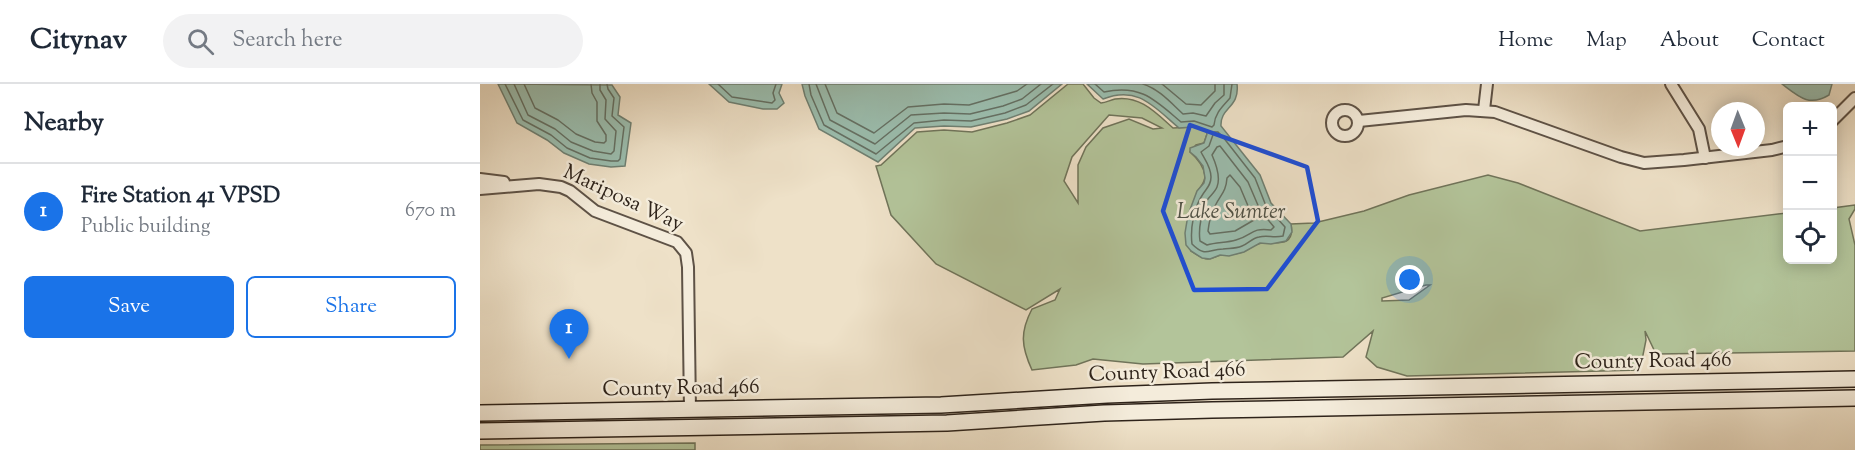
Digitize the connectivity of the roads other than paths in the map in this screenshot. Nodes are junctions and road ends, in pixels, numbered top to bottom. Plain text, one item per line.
1 (1487, 84) edge
2 (1671, 84) edge
3 (1855, 98) edge
4 (1484, 110) junction
5 (1837, 117) edge
6 (1359, 121) dead end
7 (1783, 147) edge
8 (1705, 158) junction
9 (480, 179) edge
10 (528, 185) junction
11 (480, 189) edge
12 (1855, 379) edge
13 (1855, 398) edge
14 (690, 410) junction
15 (480, 414) edge
16 (691, 428) junction
17 (480, 431) edge

1 - 4 street
2 - 8 street
3 - 5 street
4 - 6 street
4 - 8 street
7 - 8 street
9 - 10 street, Mariposa Way
10 - 11 street, Mariposa Way
10 - 14 street, Mariposa Way
12 - 14 main road, County Road 466
13 - 16 main road, County Road 466
14 - 15 main road, County Road 466
14 - 16 main road
16 - 17 main road, County Road 466

